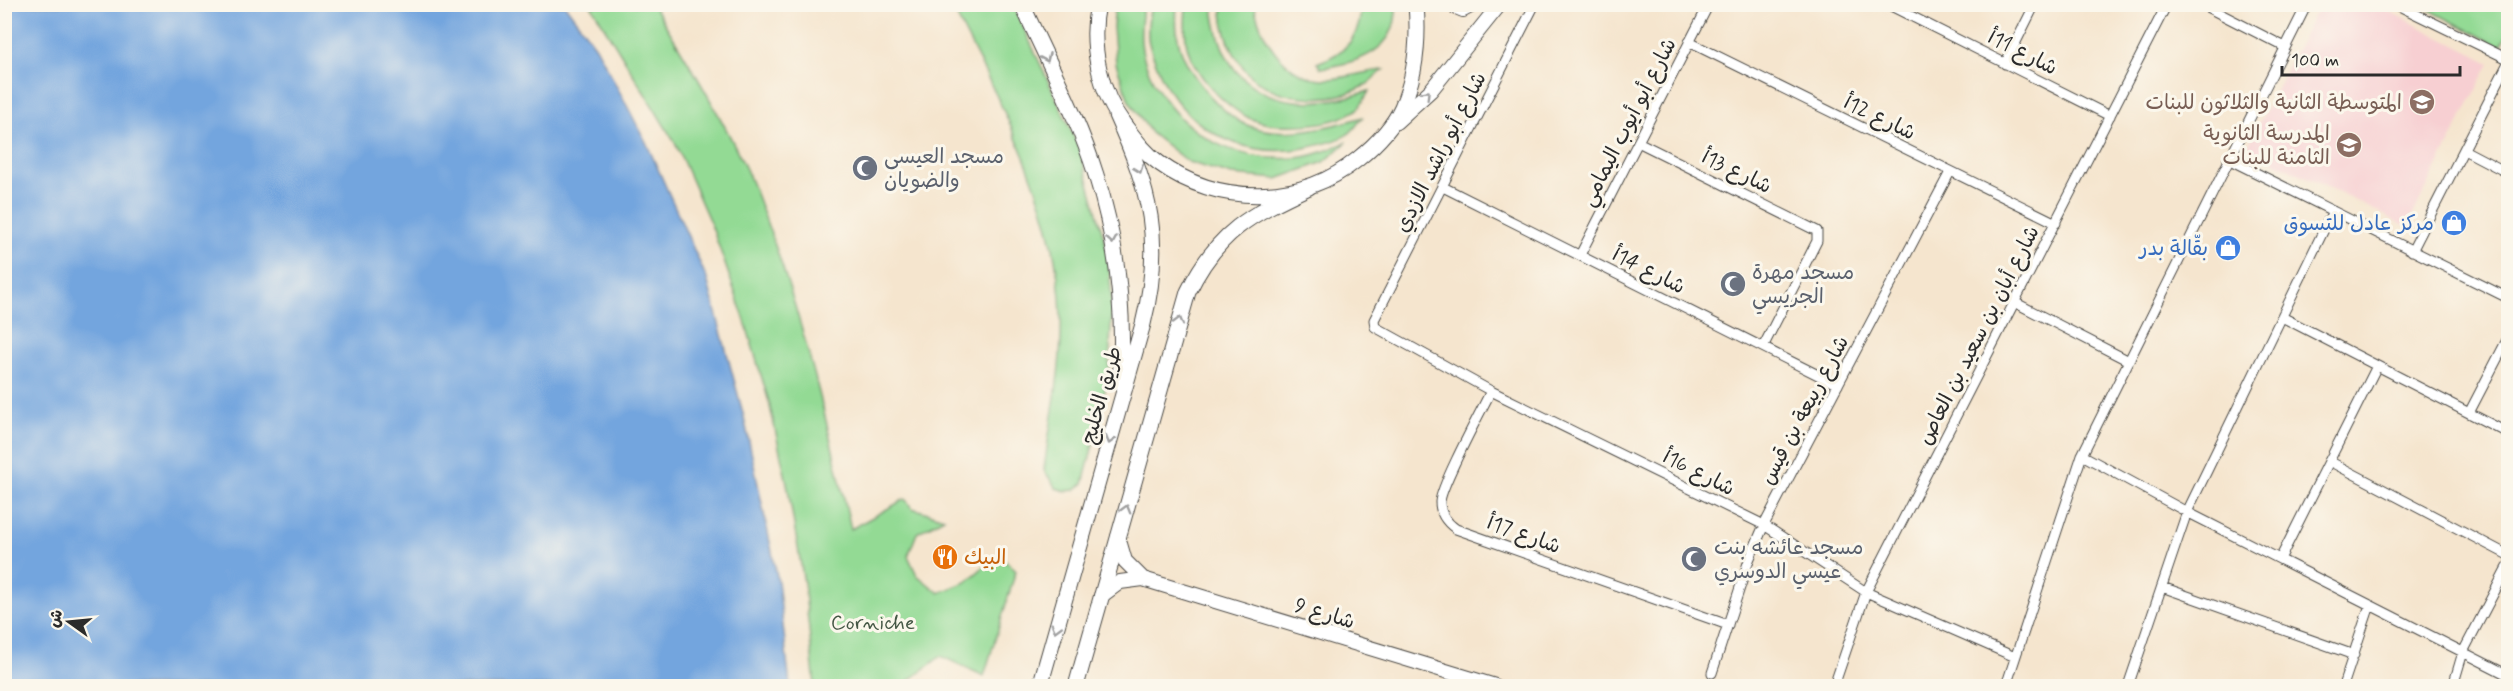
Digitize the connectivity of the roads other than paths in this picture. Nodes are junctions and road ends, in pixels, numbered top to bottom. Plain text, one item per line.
1 (1022, 4) edge
2 (1416, 4) edge
3 (1449, 4) edge
4 (1474, 4) edge
5 (1500, 4) edge
6 (1535, 4) edge
7 (1709, 4) edge
8 (1887, 4) edge
9 (2035, 4) edge
10 (2167, 4) edge
11 (2201, 4) edge
12 (2307, 4) edge
13 (2395, 4) edge
14 (1096, 9) edge
15 (1689, 42) junction
16 (2285, 47) junction
17 (2508, 61) edge
18 (2005, 64) junction
19 (1116, 115) junction
20 (2110, 116) junction
21 (1384, 134) junction
22 (1638, 142) junction
23 (2464, 150) junction
24 (2228, 159) junction
25 (1950, 172) junction
26 (2508, 173) edge
27 (1309, 187) junction
28 (1443, 187) junction
29 (2333, 211) junction
30 (2056, 224) junction
31 (2412, 251) junction
32 (1580, 255) junction
33 (2508, 298) edge
34 (2016, 303) junction
35 (1376, 316) joint
36 (2282, 317) junction
37 (2508, 338) edge
38 (1763, 347) junction
39 (2128, 361) junction
40 (2377, 366) junction
41 (1838, 385) junction
42 (1491, 391) junction
43 (2469, 413) junction
44 (1118, 415) junction
45 (2508, 433) edge
46 (2082, 455) junction
47 (2329, 461) junction
48 (2187, 512) junction
49 (1764, 525) junction
50 (1118, 537) junction
51 (2508, 555) edge
52 (2280, 559) junction
53 (2508, 566) edge
54 (1143, 579) junction
55 (2162, 587) junction
56 (1866, 592) junction
57 (1101, 596) junction
58 (2370, 605) junction
59 (1728, 626) junction
60 (2463, 652) junction
61 (2354, 655) junction
62 (2015, 657) junction
63 (1712, 673) dead end
64 (2508, 675) edge
65 (1040, 687) edge
66 (1076, 687) edge
67 (1495, 687) edge
68 (1833, 687) edge
69 (2006, 687) edge
70 (2128, 687) edge
71 (2343, 687) edge
72 (2453, 687) edge

1 -> 44 main road
2 - 21 main road
3 - 4 street
21 -> 5 street
6 - 28 street, شارع أبو راشد الازدي
7 - 15 street, شارع أبو أيوب اليمامي
8 - 18 street, شارع 11أ
9 - 18 street
10 - 20 street, شارع أبان بن سعيد بن العاص
11 - 16 street
12 - 16 street
13 - 17 street
14 - 19 main road, طريق الخليج
15 - 22 street, شارع أبو أيوب اليمامي
15 - 25 street, شارع 12أ
16 - 24 street
17 - 23 street
18 - 20 street, شارع 11أ
19 - 27 main road
19 -> 44 main road, طريق الخليج
20 - 30 street, شارع أبان بن سعيد بن العاص
21 - 27 main road
22 - 32 street, شارع أبو أيوب اليمامي
22 - 38 street, شارع 13أ
23 - 26 street
23 - 31 street
24 - 29 street
24 - 39 street
25 - 30 street, شارع 12أ
25 - 41 street, شارع ربيعة بن قيس
50 -> 27 main road
28 - 32 street, شارع 14أ
28 - 35 street, شارع أبو راشد الازدي
29 - 31 street
29 - 36 street
30 - 34 street, شارع أبان بن سعيد بن العاص
31 - 33 street
32 - 38 street, شارع 14أ
34 - 39 street
34 - 56 street, شارع أبان بن سعيد بن العاص
35 - 42 street, شارع 16أ
36 - 40 street
36 - 48 street
37 - 43 street
38 - 41 street, شارع 14أ
39 - 46 street
40 - 43 street
40 - 47 street
41 - 49 street, شارع ربيعة بن قيس
42 - 49 street, شارع 16أ
42 - 59 street, شارع 17أ
43 - 45 street
44 -> 65 main road, طريق الخليج
46 - 48 street
46 - 62 street
47 - 51 street
47 - 52 street
48 - 52 street
48 - 55 street
49 - 56 street, شارع 16أ
49 - 59 street, شارع ربيعة بن قيس
50 - 54 street
50 - 57 main road
52 - 58 street
53 - 60 street
54 - 57 street
54 - 67 street, شارع 9
55 - 61 street
55 - 70 street
56 - 62 street, شارع 16أ
56 - 68 street, شارع أبان بن سعيد بن العاص
57 - 66 main road
58 - 60 street
58 - 61 street
59 - 63 street, شارع ربيعة بن قيس
60 - 64 street
60 - 72 street
61 - 71 street
62 - 69 street

